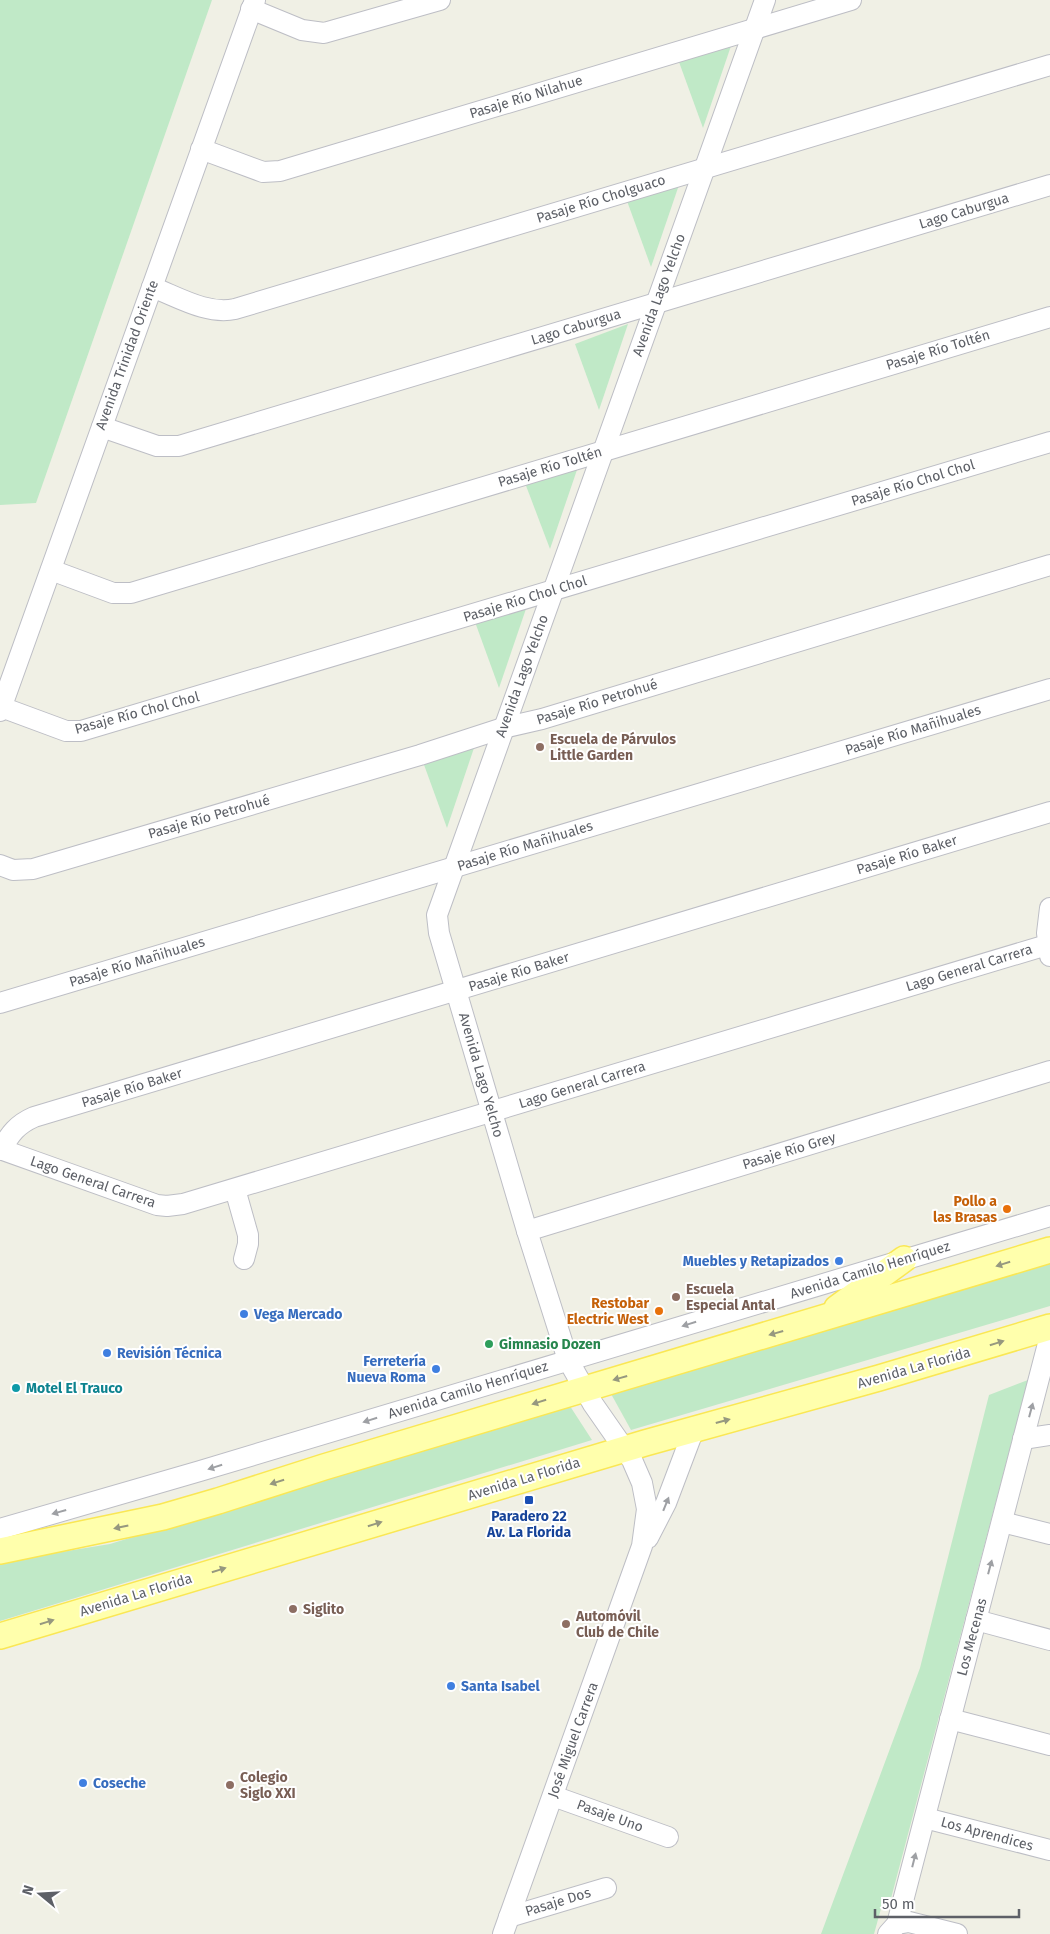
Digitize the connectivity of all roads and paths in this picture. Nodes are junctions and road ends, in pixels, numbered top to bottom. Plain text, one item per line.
1 (440, 0) edge
2 (765, 0) edge
3 (851, 0) edge
4 (253, 5) edge
5 (754, 29) junction
6 (1050, 65) edge
7 (201, 149) junction
8 (704, 168) junction
9 (1050, 185) edge
10 (152, 287) junction
11 (656, 303) junction
12 (1050, 316) edge
13 (102, 427) junction
14 (1050, 442) edge
15 (603, 451) junction
16 (1050, 565) edge
17 (51, 570) junction
18 (553, 590) junction
19 (1050, 689) edge
20 (1, 709) edge
21 (503, 728) junction
22 (1050, 812) edge
23 (0, 865) edge
24 (453, 868) junction
25 (1050, 908) edge
26 (1049, 948) edge
27 (456, 991) junction
28 (0, 1003) edge
29 (1050, 1070) edge
30 (492, 1112) junction
31 (1, 1149) edge
32 (235, 1189) junction
33 (1050, 1216) edge
34 (527, 1231) junction
35 (1050, 1250) edge
36 (244, 1259) dead end
37 (904, 1259) junction
38 (822, 1319) junction
39 (1050, 1327) edge
40 (1050, 1336) edge
41 (568, 1360) junction
42 (586, 1388) junction
43 (694, 1429) junction
44 (1050, 1436) edge
45 (1023, 1438) junction
46 (625, 1449) junction
47 (1002, 1522) junction
48 (0, 1529) edge
49 (1050, 1534) edge
50 (642, 1546) junction
51 (0, 1551) edge
52 (976, 1620) junction
53 (0, 1636) edge
54 (1050, 1640) edge
55 (950, 1718) junction
56 (1050, 1745) edge
57 (553, 1796) junction
58 (924, 1818) junction
59 (668, 1837) dead end
60 (1050, 1850) edge
61 (606, 1888) dead end
62 (506, 1925) edge
63 (892, 1929) edge
64 (957, 1934) edge

1 - 4 street
2 - 5 street, Avenida Lago Yelcho
3 - 5 street, Pasaje Río Nilahue
4 - 7 street, Avenida Trinidad Oriente
5 - 7 street, Pasaje Río Nilahue
5 - 8 street, Avenida Lago Yelcho
6 - 8 street, Pasaje Río Cholguaco
7 - 10 street, Avenida Trinidad Oriente
8 - 10 street, Pasaje Río Cholguaco
8 - 11 street, Avenida Lago Yelcho
9 - 11 street, Lago Caburgua
10 - 13 street, Avenida Trinidad Oriente
11 - 13 street, Lago Caburgua
11 - 15 street, Avenida Lago Yelcho
12 - 15 street, Pasaje Río Toltén
13 - 17 street, Avenida Trinidad Oriente
14 - 18 street, Pasaje Río Chol Chol
15 - 17 street, Pasaje Río Toltén
15 - 18 street, Avenida Lago Yelcho
16 - 21 street, Pasaje Río Petrohué
17 - 20 street, Avenida Trinidad Oriente
18 - 20 street, Pasaje Río Chol Chol
18 - 21 street, Avenida Lago Yelcho
19 - 24 street, Pasaje Río Mañihuales
21 - 23 street, Pasaje Río Petrohué
21 - 24 street, Avenida Lago Yelcho
22 - 27 street, Pasaje Río Baker
24 - 27 street, Avenida Lago Yelcho
24 - 28 street, Pasaje Río Mañihuales
25 - 26 street
26 - 30 street, Lago General Carrera
27 - 30 street, Avenida Lago Yelcho
27 - 31 street, Pasaje Río Baker
29 - 34 street, Pasaje Río Grey
30 - 32 street, Lago General Carrera
30 - 34 street, Avenida Lago Yelcho
31 - 32 street, Lago General Carrera
32 - 36 street
33 - 37 street, Avenida Camilo Henríquez
34 - 41 street, Avenida Lago Yelcho
35 -> 38 main road
37 - 38 main road
37 -> 41 street, Avenida Camilo Henríquez
38 -> 42 main road
43 -> 39 main road, Avenida La Florida
45 -> 40 street, Los Mecenas
41 - 42 street, José Miguel Carrera
41 -> 48 street, Avenida Camilo Henríquez
42 - 46 street, José Miguel Carrera
42 -> 51 main road
43 - 46 main road, Avenida La Florida
50 -> 43 street, José Miguel Carrera
44 - 45 street
45 - 47 street, Los Mecenas
46 - 50 street, José Miguel Carrera
53 -> 46 main road, Avenida La Florida
47 - 49 street
52 -> 47 street, Los Mecenas
50 - 57 street, José Miguel Carrera
52 - 54 street
52 - 55 street, Los Mecenas
55 - 56 street
55 - 58 street, Los Mecenas
57 - 59 street, Pasaje Uno
57 - 62 street, José Miguel Carrera
58 - 60 street, Los Aprendices
63 -> 58 street, Los Mecenas
61 - 62 street, Pasaje Dos
63 - 64 street

